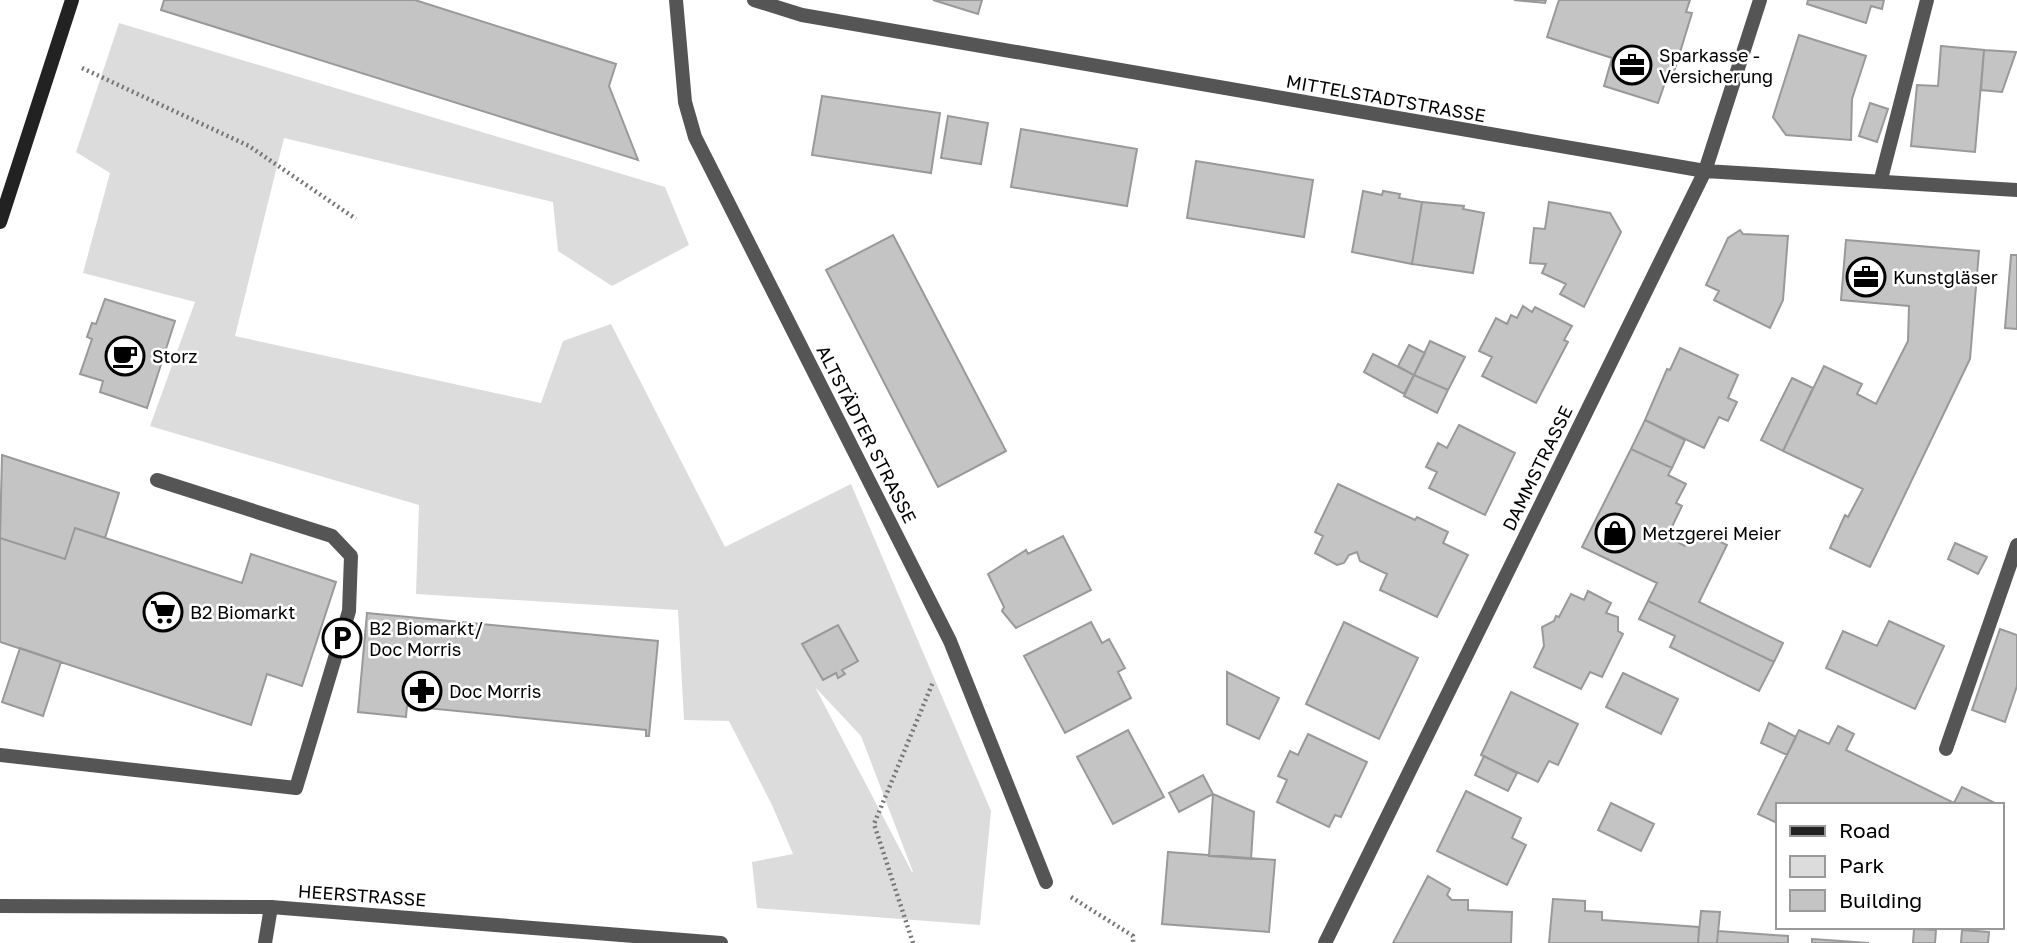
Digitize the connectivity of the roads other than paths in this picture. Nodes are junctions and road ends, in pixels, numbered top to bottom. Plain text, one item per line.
1 (72, 0) edge
2 (676, 0) edge
3 (754, 0) edge
4 (1760, 0) edge
5 (1927, 0) edge
6 (1705, 171) junction
7 (1881, 179) junction
8 (2017, 190) edge
9 (0, 222) edge
10 (157, 480) dead end
11 (2017, 545) edge
12 (1946, 749) dead end
13 (0, 755) edge
14 (1046, 881) road end
15 (0, 906) edge
16 (271, 907) junction
17 (629, 939) edge
18 (265, 943) edge
19 (721, 943) edge
20 (1325, 943) edge

1 - 9 street
2 - 14 street, ALTSTÄDTER STRASSE
3 - 6 street, MITTELSTADTSTRASSE
4 - 6 street, DAMMSTRASSE
5 - 7 street
6 - 7 street, MITTELSTADTSTRASSE
6 - 20 street, DAMMSTRASSE
7 - 8 street, MITTELSTADTSTRASSE
10 - 13 street
11 - 12 street
15 - 16 street, HEERSTRASSE
16 - 17 street, HEERSTRASSE
16 - 18 street
17 - 19 street, HEERSTRASSE

